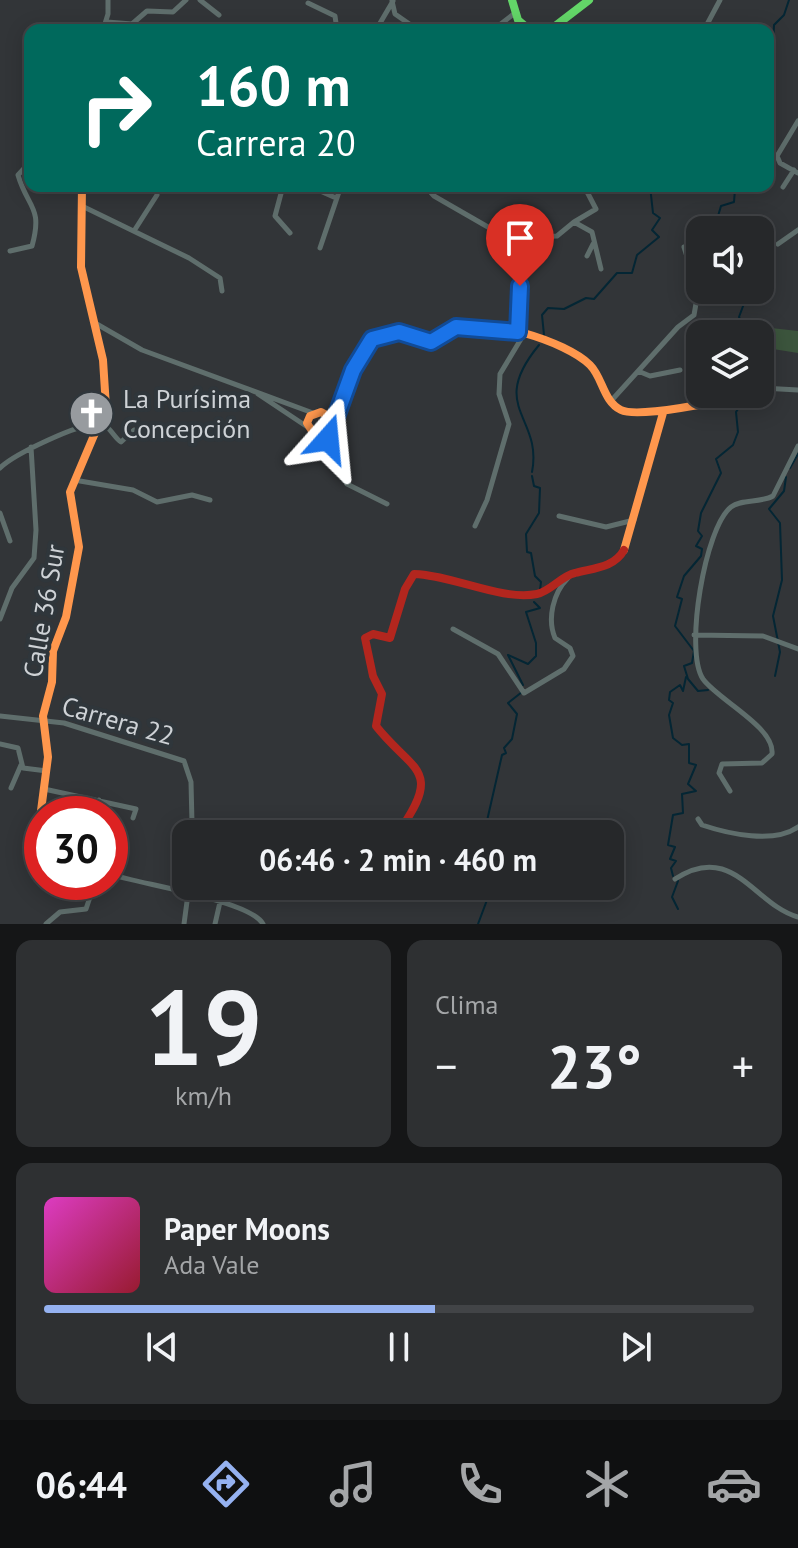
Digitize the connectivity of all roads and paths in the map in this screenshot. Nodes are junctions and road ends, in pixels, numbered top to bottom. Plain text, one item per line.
1 (108, 0) edge
2 (186, 0) edge
3 (200, 0) edge
4 (323, 0) edge
5 (512, 0) edge
6 (589, 0) edge
7 (720, 0) edge
8 (393, 1) edge
9 (308, 3) dead end
10 (320, 10) junction
11 (515, 13) junction
12 (219, 15) dead end
13 (107, 22) joint
14 (336, 24) edge
15 (380, 24) edge
16 (409, 24) edge
17 (501, 24) edge
18 (525, 24) edge
19 (558, 24) edge
20 (707, 24) edge
21 (798, 121) edge
22 (24, 168) edge
23 (796, 172) edge
24 (783, 187) dead end
25 (24, 188) edge
26 (26, 192) edge
27 (83, 192) edge
28 (281, 192) edge
29 (322, 192) edge
30 (338, 192) edge
31 (430, 192) edge
32 (587, 192) edge
33 (157, 195) dead end
34 (336, 198) junction
35 (84, 207) junction
36 (574, 222) junction
37 (798, 230) edge
38 (134, 231) junction
39 (290, 233) dead end
40 (507, 238) junction
41 (593, 244) junction
42 (778, 244) dead end
43 (684, 247) dead end
44 (320, 248) dead end
45 (10, 251) dead end
46 (587, 256) dead end
47 (601, 269) dead end
48 (222, 291) dead end
49 (95, 323) junction
50 (521, 332) junction
51 (680, 370) dead end
52 (638, 371) junction
53 (774, 389) edge
54 (798, 390) edge
55 (255, 391) junction
56 (611, 401) junction
57 (339, 403) junction
58 (686, 406) edge
59 (313, 413) junction
60 (325, 413) junction
61 (663, 413) junction
62 (99, 424) junction
63 (330, 428) junction
64 (309, 430) junction
65 (154, 431) dead end
66 (798, 446) edge
67 (31, 447) junction
68 (327, 457) junction
69 (0, 468) edge
70 (73, 480) junction
71 (210, 500) dead end
72 (387, 504) dead end
73 (0, 513) edge
74 (559, 516) dead end
75 (635, 520) junction
76 (475, 526) dead end
77 (10, 541) dead end
78 (575, 572) junction
79 (0, 619) edge
80 (453, 629) dead end
81 (694, 635) junction
82 (798, 649) edge
83 (0, 716) edge
84 (43, 721) junction
85 (0, 744) edge
86 (21, 765) junction
87 (47, 771) junction
88 (11, 788) dead end
89 (44, 789) junction
90 (730, 791) dead end
91 (43, 796) edge
92 (82, 796) edge
93 (128, 807) edge
94 (133, 818) dead end
95 (698, 819) dead end
96 (192, 820) edge
97 (404, 820) edge
98 (798, 827) edge
99 (128, 879) edge
100 (675, 879) dead end
101 (172, 890) edge
102 (89, 900) edge
103 (187, 900) edge
104 (212, 900) edge
105 (220, 902) junction
106 (798, 917) edge
107 (46, 924) edge
108 (184, 924) edge
109 (215, 924) edge
110 (263, 924) edge

1 - 13 street
2 - 13 street
3 - 12 street
4 - 10 street
5 - 11 street
6 - 19 street
7 - 20 street
8 - 15 street
8 - 16 street
9 - 10 street
10 - 14 street
11 - 17 street
11 - 18 street
21 - 23 street
22 - 25 street
23 - 24 street
26 - 45 street
27 - 35 street, Calle 36 Sur
28 - 39 street
29 - 34 street
30 - 34 street
31 - 40 street
32 - 36 street
33 - 38 street
34 - 44 street
35 - 38 street
35 - 49 street, Calle 36 Sur
36 - 40 street
36 - 41 street
37 - 42 street
38 - 48 street
40 - 50 street
41 - 46 street
41 - 47 street
43 - 52 street
49 - 55 street
49 - 62 street, Calle 36 Sur
50 - 56 street
50 - 57 street
50 - 76 street
51 - 52 street
52 - 56 street
53 - 54 street
55 - 59 street
55 - 64 street
56 - 61 street
57 - 60 street
57 - 63 street
58 - 61 street
59 - 60 street
59 - 64 street
60 - 63 street
61 - 75 street
62 - 65 street
62 - 67 street
62 - 70 street, Calle 36 Sur
63 - 64 street
63 - 68 street
64 - 68 street
66 - 81 street
67 - 69 street
67 - 79 street
68 - 72 street
70 - 71 street
70 - 84 street, Calle 36 Sur
73 - 77 street
74 - 75 street
75 - 78 street
78 - 80 street
78 - 97 street
81 - 82 street
81 - 90 street
83 - 84 street, Carrera 22
84 - 87 street, Calle 36 Sur
84 - 96 street, Carrera 22
85 - 86 street
86 - 87 street
86 - 88 street
87 - 89 street, Calle 36 Sur
89 - 91 street, Calle 36 Sur
89 - 92 street
93 - 94 street
95 - 98 street
99 - 101 street
100 - 106 street
102 - 107 street
103 - 108 street
104 - 105 street
105 - 109 street
105 - 110 street

